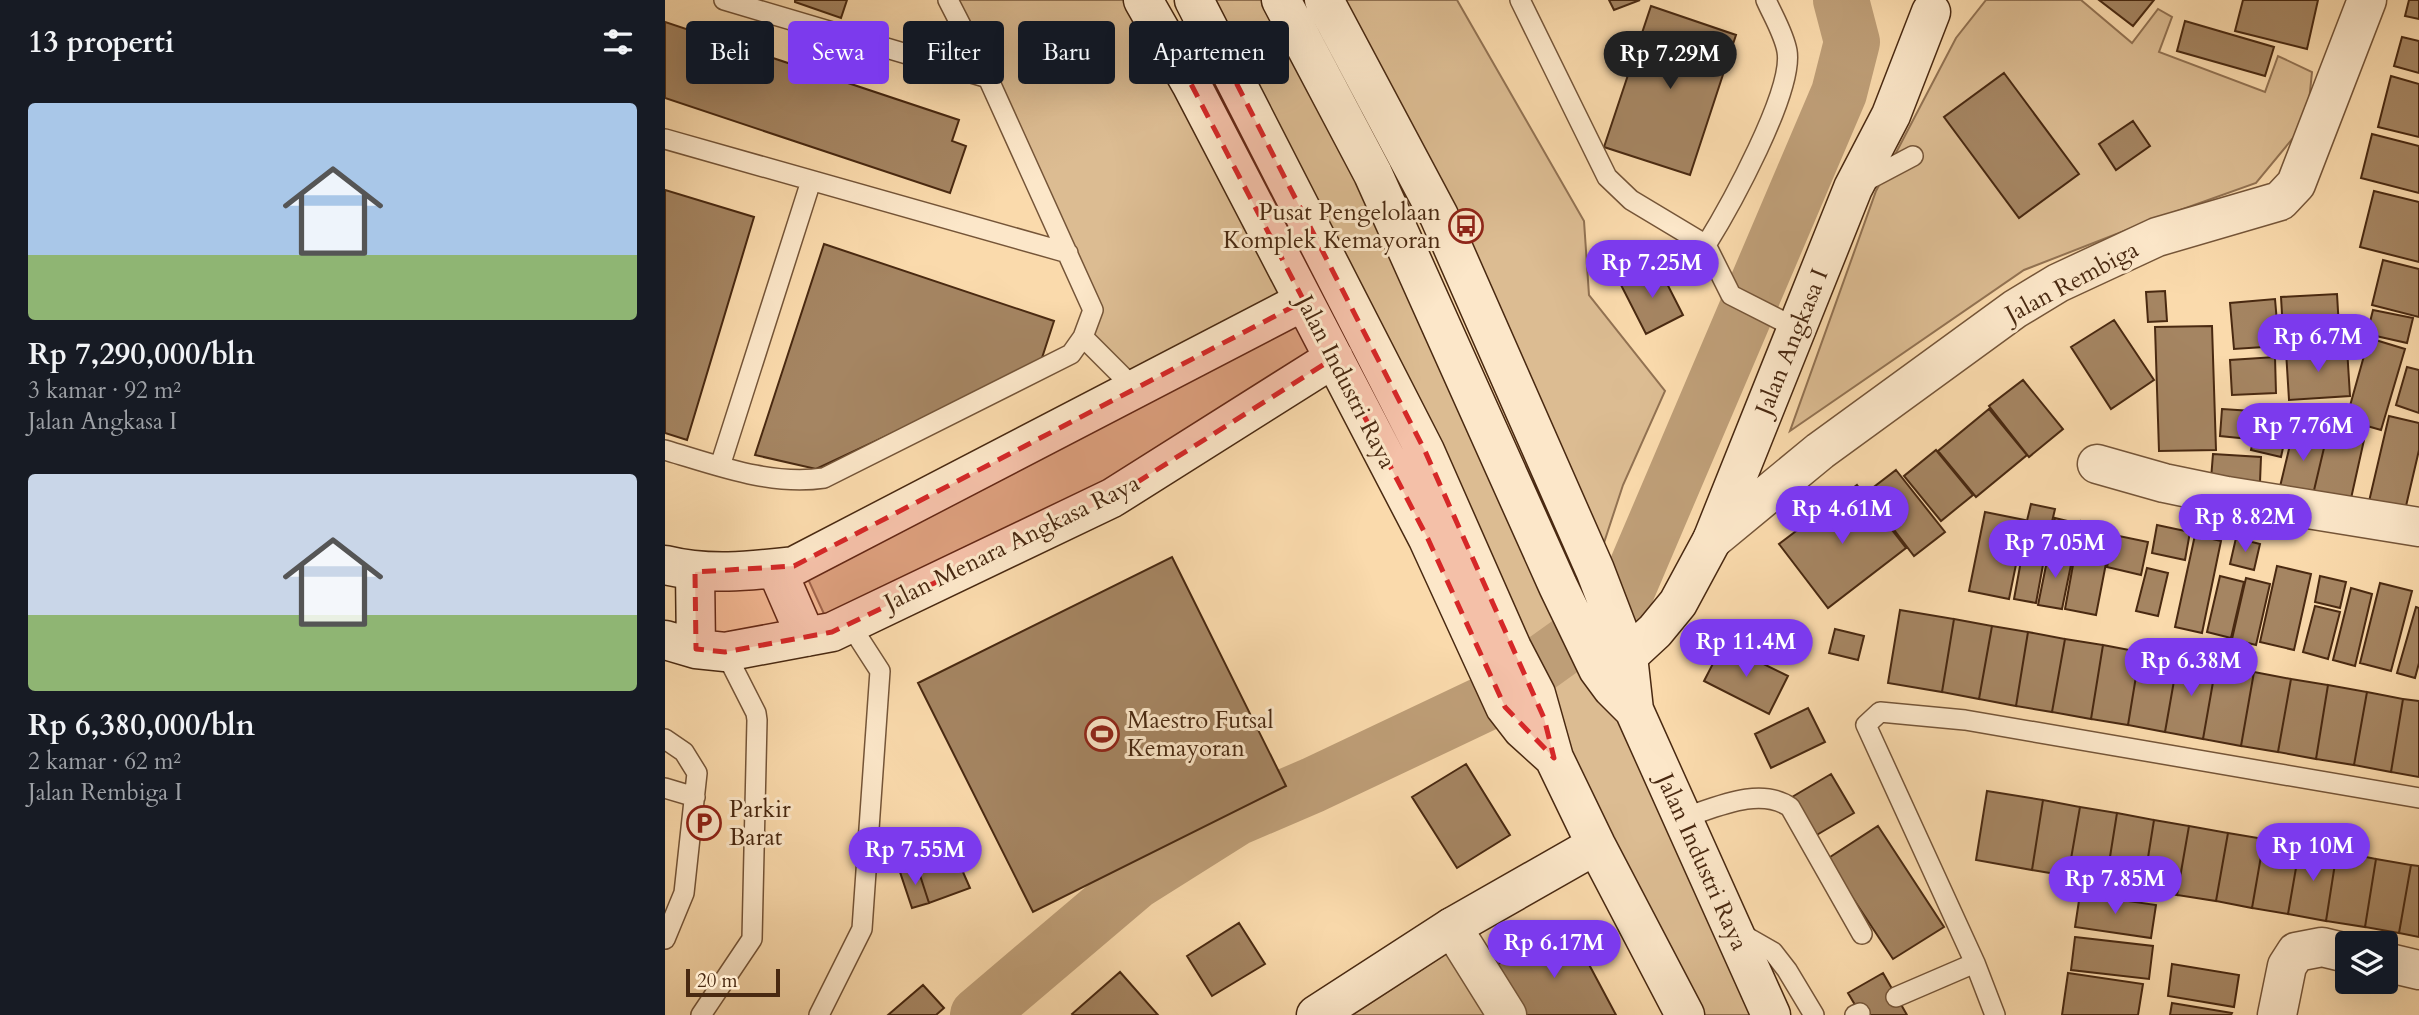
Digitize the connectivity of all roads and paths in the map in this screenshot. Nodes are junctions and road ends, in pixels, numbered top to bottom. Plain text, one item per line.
1 (724, 0) edge
2 (948, 0) edge
3 (1143, 0) edge
4 (1193, 0) edge
5 (1281, 0) edge
6 (1324, 0) edge
7 (1520, 0) edge
8 (1766, 0) edge
9 (2367, 0) edge
10 (754, 4) edge
11 (1933, 4) edge
12 (959, 21) edge
13 (1155, 21) edge
14 (1204, 21) edge
15 (903, 51) edge
16 (991, 84) edge
17 (1191, 84) edge
18 (1238, 84) edge
19 (665, 139) edge
20 (1913, 156) dead end
21 (1373, 174) junction
22 (811, 181) junction
23 (1853, 188) junction
24 (1440, 216) junction
25 (1706, 244) junction
26 (1068, 253) junction
27 (1304, 301) junction
28 (1784, 323) junction
29 (1083, 337) junction
30 (1333, 358) junction
31 (1126, 393) junction
32 (665, 450) edge
33 (2097, 464) dead end
34 (720, 466) junction
35 (2419, 527) edge
36 (1711, 540) junction
37 (680, 568) edge
38 (776, 568) junction
39 (849, 623) junction
40 (806, 636) junction
41 (1611, 645) junction
42 (695, 647) edge
43 (1496, 652) junction
44 (665, 739) edge
45 (665, 788) edge
46 (695, 797) junction
47 (2419, 798) edge
48 (1683, 818) junction
49 (1596, 845) junction
50 (1452, 927) junction
51 (1731, 927) junction
52 (1862, 934) dead end
53 (665, 939) edge
54 (2335, 950) edge
55 (1975, 963) junction
56 (2398, 965) edge
57 (2419, 970) edge
58 (1896, 997) dead end
59 (701, 1015) edge
60 (819, 1015) edge
61 (1315, 1015) edge
62 (1507, 1015) edge
63 (1685, 1015) edge
64 (1771, 1015) edge
65 (1814, 1015) edge
66 (1995, 1015) edge
67 (2277, 1015) edge

1 - 10 lane
2 - 12 lane
3 - 13 street, Jalan Industri Raya
4 - 14 street, Jalan Industri Raya
5 - 21 street, Jalan Industri Raya
6 - 24 street, Jalan Industri Raya
7 - 25 lane
8 - 25 lane
9 - 36 street, Jalan Rembiga
10 - 15 lane
11 - 23 street, Jalan Angkasa I
16 - 26 lane
17 - 27 street, Jalan Industri Raya
18 - 43 street, Jalan Industri Raya
19 - 22 lane
20 - 23 lane
21 - 24 street
21 - 41 street, Jalan Industri Raya
22 - 26 lane
22 - 34 lane
23 - 28 street, Jalan Angkasa I
24 - 41 street, Jalan Industri Raya
25 - 28 lane
26 - 29 lane
27 - 30 street, Jalan Industri Raya
27 - 31 street
28 - 36 street, Jalan Angkasa I
29 - 31 lane
29 - 34 lane
30 - 39 street, Jalan Menara Angkasa Raya
30 - 43 street, Jalan Industri Raya
31 - 38 street
32 - 34 lane
33 - 35 street
36 - 41 street, Jalan Angkasa I
37 - 38 street
37 - 42 street
38 - 40 street
39 - 40 street, Jalan Menara Angkasa Raya
39 - 60 lane
40 - 42 street, Jalan Menara Angkasa Raya
41 - 48 street, Jalan Industri Raya
42 - 59 lane
43 - 49 street, Jalan Industri Raya
44 - 46 lane
45 - 46 lane
46 - 53 lane
47 - 55 lane
48 - 51 street, Jalan Industri Raya
48 - 52 lane
49 - 50 street
49 - 63 street, Jalan Industri Raya
50 - 61 street
50 - 62 street
51 - 64 street, Jalan Industri Raya
51 - 65 lane
54 - 67 street
55 - 58 lane
55 - 66 lane
56 - 57 street

